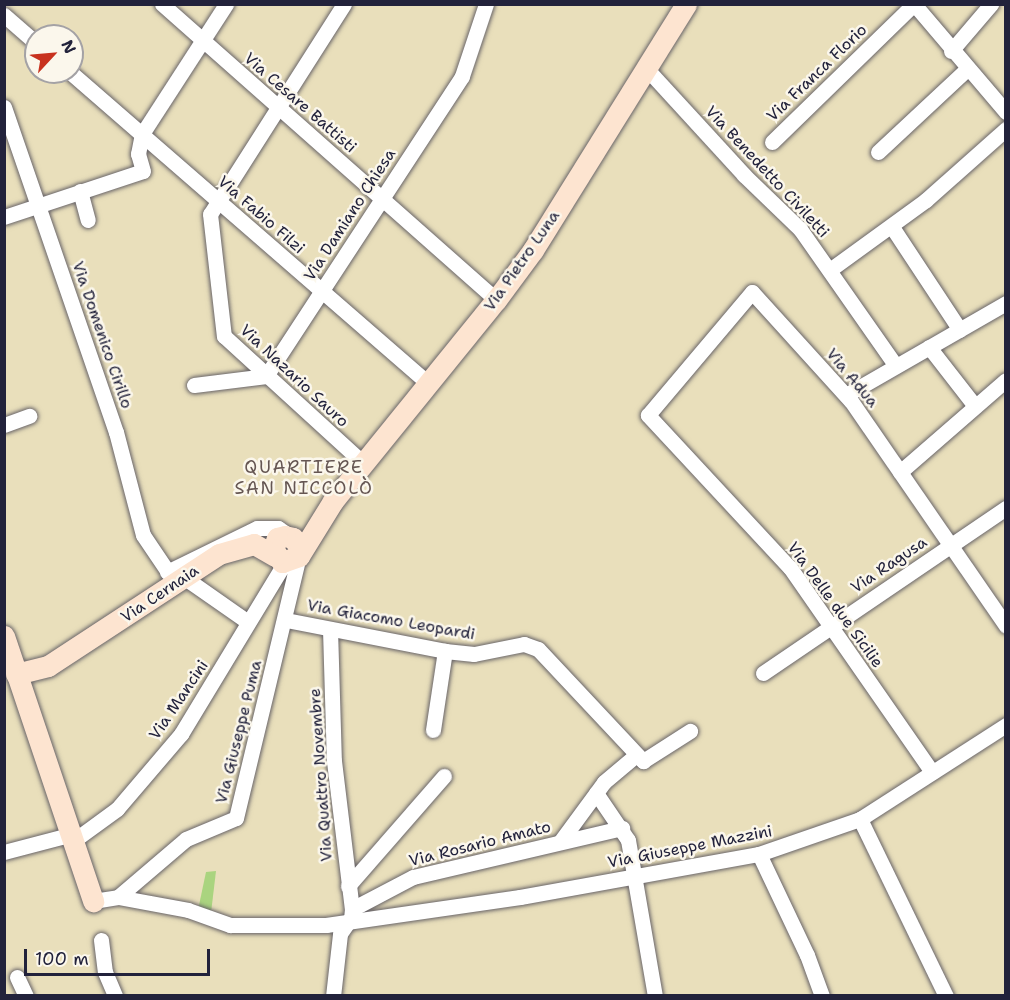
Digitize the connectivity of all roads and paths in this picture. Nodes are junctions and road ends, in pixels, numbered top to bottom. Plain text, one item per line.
1 (162, 4) edge
2 (226, 4) edge
3 (344, 4) edge
4 (486, 4) edge
5 (686, 4) edge
6 (914, 4) edge
7 (991, 4) edge
8 (4, 15) edge
9 (24, 32) edge
10 (203, 41) junction
11 (951, 51) junction
12 (646, 68) junction
13 (968, 69) junction
14 (84, 84) edge
15 (4, 107) edge
16 (279, 109) junction
17 (1005, 112) edge
18 (1005, 129) edge
19 (142, 134) junction
20 (772, 142) dead end
21 (878, 152) dead end
22 (80, 191) junction
23 (381, 199) junction
24 (220, 203) junction
25 (39, 204) junction
26 (4, 217) edge
27 (88, 220) dead end
28 (892, 227) junction
29 (831, 269) junction
30 (321, 292) junction
31 (496, 300) junction
32 (1005, 303) edge
33 (960, 330) junction
34 (928, 347) junction
35 (896, 366) junction
36 (266, 376) junction
37 (1005, 380) edge
38 (429, 384) junction
39 (194, 385) dead end
40 (846, 395) junction
41 (975, 406) junction
42 (648, 415) joint
43 (29, 416) dead end
44 (4, 425) edge
45 (363, 463) junction
46 (900, 472) junction
47 (1005, 508) edge
48 (950, 546) junction
49 (287, 551) junction
50 (176, 578) junction
51 (292, 596) junction
52 (286, 620) junction
53 (248, 622) junction
54 (1005, 626) edge
55 (831, 627) junction
56 (330, 629) junction
57 (4, 636) edge
58 (446, 651) junction
59 (764, 673) dead end
60 (10, 676) edge
61 (1005, 726) edge
62 (433, 730) dead end
63 (690, 731) dead end
64 (635, 756) junction
65 (932, 772) junction
66 (444, 776) dead end
67 (596, 793) junction
68 (860, 819) junction
69 (621, 828) junction
70 (73, 834) junction
71 (560, 842) junction
72 (4, 852) edge
73 (759, 854) junction
74 (636, 877) junction
75 (348, 886) junction
76 (118, 897) junction
77 (93, 901) joint
78 (351, 914) junction
79 (101, 940) dead end
80 (17, 977) dead end
81 (114, 995) edge
82 (26, 996) edge
83 (333, 996) edge
84 (655, 996) edge
85 (822, 996) edge
86 (946, 996) edge

1 - 10 street, Via Cesare Battisti
2 - 10 street
3 - 16 street, Via Nazario Sauro
4 - 23 street, Via Damiano Chiesa
5 - 12 street, Via Pietro Luna
6 - 11 street
6 - 20 street, Via Franca Florio
7 - 11 street
8 - 9 street
10 - 16 street, Via Cesare Battisti
10 - 19 street
11 - 13 street
12 - 29 street, Via Benedetto Civiletti
12 - 31 street, Via Pietro Luna
13 - 17 street
13 - 21 street
14 - 19 street, Via Fabio Filzi
15 - 25 street, Via Domenico Cirillo
16 - 23 street, Via Cesare Battisti
16 - 24 street, Via Nazario Sauro
18 - 28 street
19 - 22 street
19 - 24 street, Via Fabio Filzi
22 - 25 street
22 - 27 street
23 - 30 street, Via Damiano Chiesa
23 - 31 street, Via Cesare Battisti
24 - 30 street, Via Fabio Filzi
24 - 36 street, Via Nazario Sauro
25 - 26 street
25 - 50 street, Via Domenico Cirillo
28 - 29 street
28 - 33 street
29 - 35 street, Via Benedetto Civiletti
30 - 36 street, Via Damiano Chiesa
30 - 38 street, Via Fabio Filzi
31 - 38 street, Via Pietro Luna
32 - 33 street
33 - 34 street
34 - 35 street
34 - 41 street
35 - 40 street
36 - 39 street
36 - 45 street, Via Nazario Sauro
37 - 41 street
38 - 45 street, Via Pietro Luna
40 - 42 street, Via Adua
40 - 46 street, Via Adua
41 - 46 street
42 - 55 street, Via Delle due Sicilie
43 - 44 street
45 - 49 street, Via Pietro Luna
46 - 48 street, Via Adua
47 - 48 street, Via Ragusa
48 - 54 street, Via Adua
48 - 55 street, Via Ragusa
49 - 50 street, Via Cernaia
49 - 51 street, Via Giuseppe Puma
49 - 51 street
49 - 53 street, Via Mancini
50 - 53 street
50 - 60 street, Via Cernaia
51 - 52 street, Via Giuseppe Puma
52 - 56 street, Via Giacomo Leopardi
52 - 76 street, Via Giuseppe Puma
53 - 70 street, Via Mancini
55 - 59 street, Via Ragusa
55 - 65 street, Via Delle due Sicilie
56 - 58 street, Via Giacomo Leopardi
56 - 75 street, Via Quattro Novembre
57 - 60 street
58 - 62 street
58 - 64 street, Via Giacomo Leopardi
60 - 70 street
61 - 65 street, Via Giuseppe Mazzini
63 - 64 street
64 - 67 street
65 - 68 street, Via Giuseppe Mazzini
66 - 75 street
67 - 69 street
67 - 71 street
68 - 73 street, Via Giuseppe Mazzini
68 - 86 street
69 - 71 street, Via Rosario Amato
69 - 74 street
70 - 72 street, Via Mancini
70 - 77 street
71 - 78 street, Via Rosario Amato
73 - 74 street, Via Giuseppe Mazzini
73 - 85 street
74 - 78 street, Via Giuseppe Mazzini
74 - 84 street
75 - 78 street, Via Quattro Novembre
76 - 77 street
76 - 78 street
78 - 83 street
79 - 81 street
80 - 82 street

